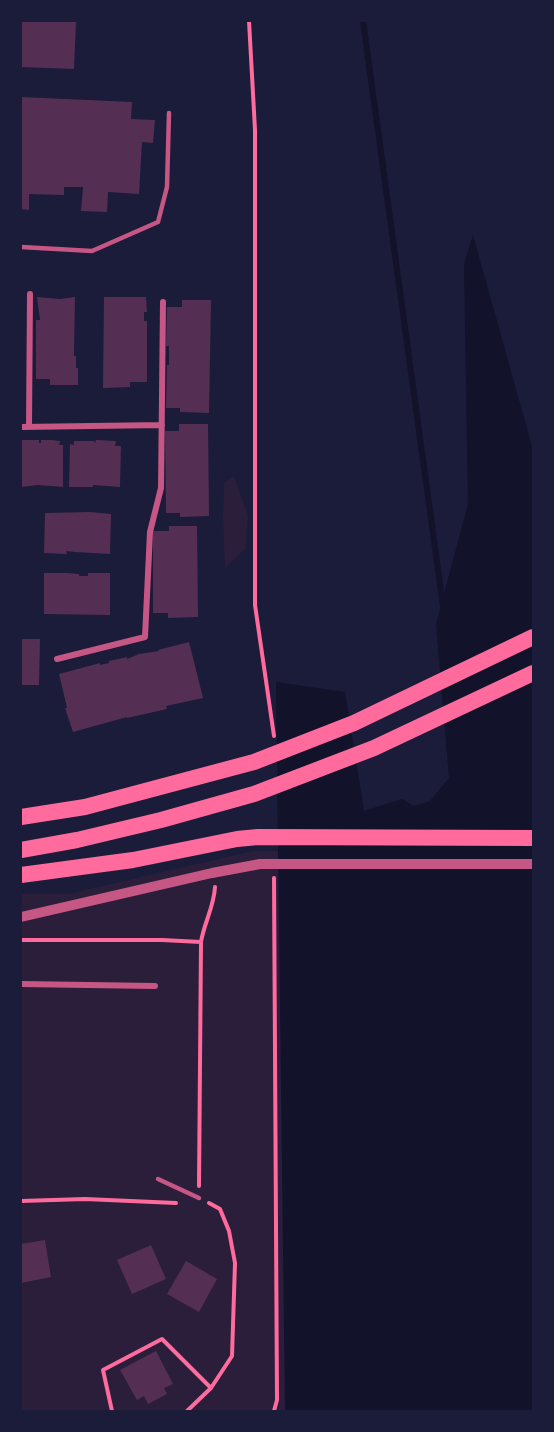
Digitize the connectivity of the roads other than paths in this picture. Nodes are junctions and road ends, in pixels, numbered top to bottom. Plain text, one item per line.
1 (169, 113) dead end
2 (21, 247) edge
3 (30, 294) dead end
4 (163, 302) dead end
5 (162, 424) junction
6 (21, 427) edge
7 (29, 427) junction
8 (533, 631) edge
9 (533, 637) edge
10 (57, 659) dead end
11 (463, 672) junction
12 (533, 673) edge
13 (21, 817) edge
14 (533, 838) edge
15 (21, 850) edge
16 (533, 864) edge
17 (21, 875) edge
18 (21, 917) edge
19 (21, 984) edge
20 (155, 986) dead end
21 (158, 1179) dead end
22 (199, 1198) road end

1 - 2 lane
3 - 7 street
4 - 5 street
5 - 7 street
5 - 10 street
6 - 7 street
8 - 11 highway
9 - 11 highway
11 - 13 highway
12 - 15 highway
14 - 17 highway
16 - 18 street
19 - 20 street
21 - 22 lane

